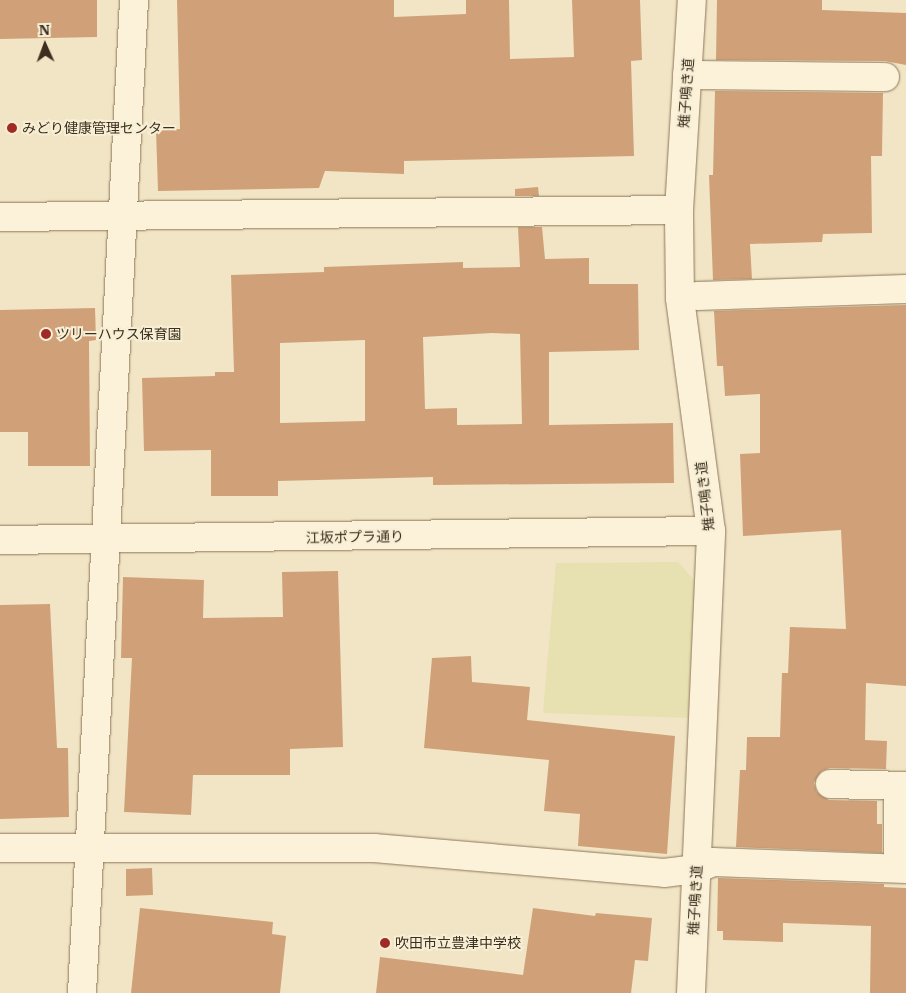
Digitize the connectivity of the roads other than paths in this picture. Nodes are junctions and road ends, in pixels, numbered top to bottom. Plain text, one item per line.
1 (134, 0) edge
2 (692, 0) edge
3 (687, 75) junction
4 (886, 77) dead end
5 (679, 210) junction
6 (124, 216) junction
7 (0, 217) edge
8 (906, 288) edge
9 (697, 296) dead end
10 (711, 531) junction
11 (106, 539) junction
12 (0, 540) edge
13 (830, 784) dead end
14 (902, 786) edge
15 (88, 846) junction
16 (0, 848) edge
17 (902, 868) edge
18 (697, 869) junction
19 (82, 993) edge
20 (691, 993) edge

1 - 6 street
2 - 3 street, 雉子鳴き道
3 - 4 street
3 - 5 street, 雉子鳴き道
5 - 6 street
5 - 10 street, 雉子鳴き道
6 - 7 street
6 - 11 street
8 - 9 street
10 - 11 street, 江坂ポプラ通り
10 - 18 street, 雉子鳴き道
11 - 12 street, 江坂ポプラ通り
11 - 15 street
13 - 14 street
14 - 17 street
15 - 16 street
15 - 18 street
15 - 19 street
17 - 18 street
18 - 20 street, 雉子鳴き道

